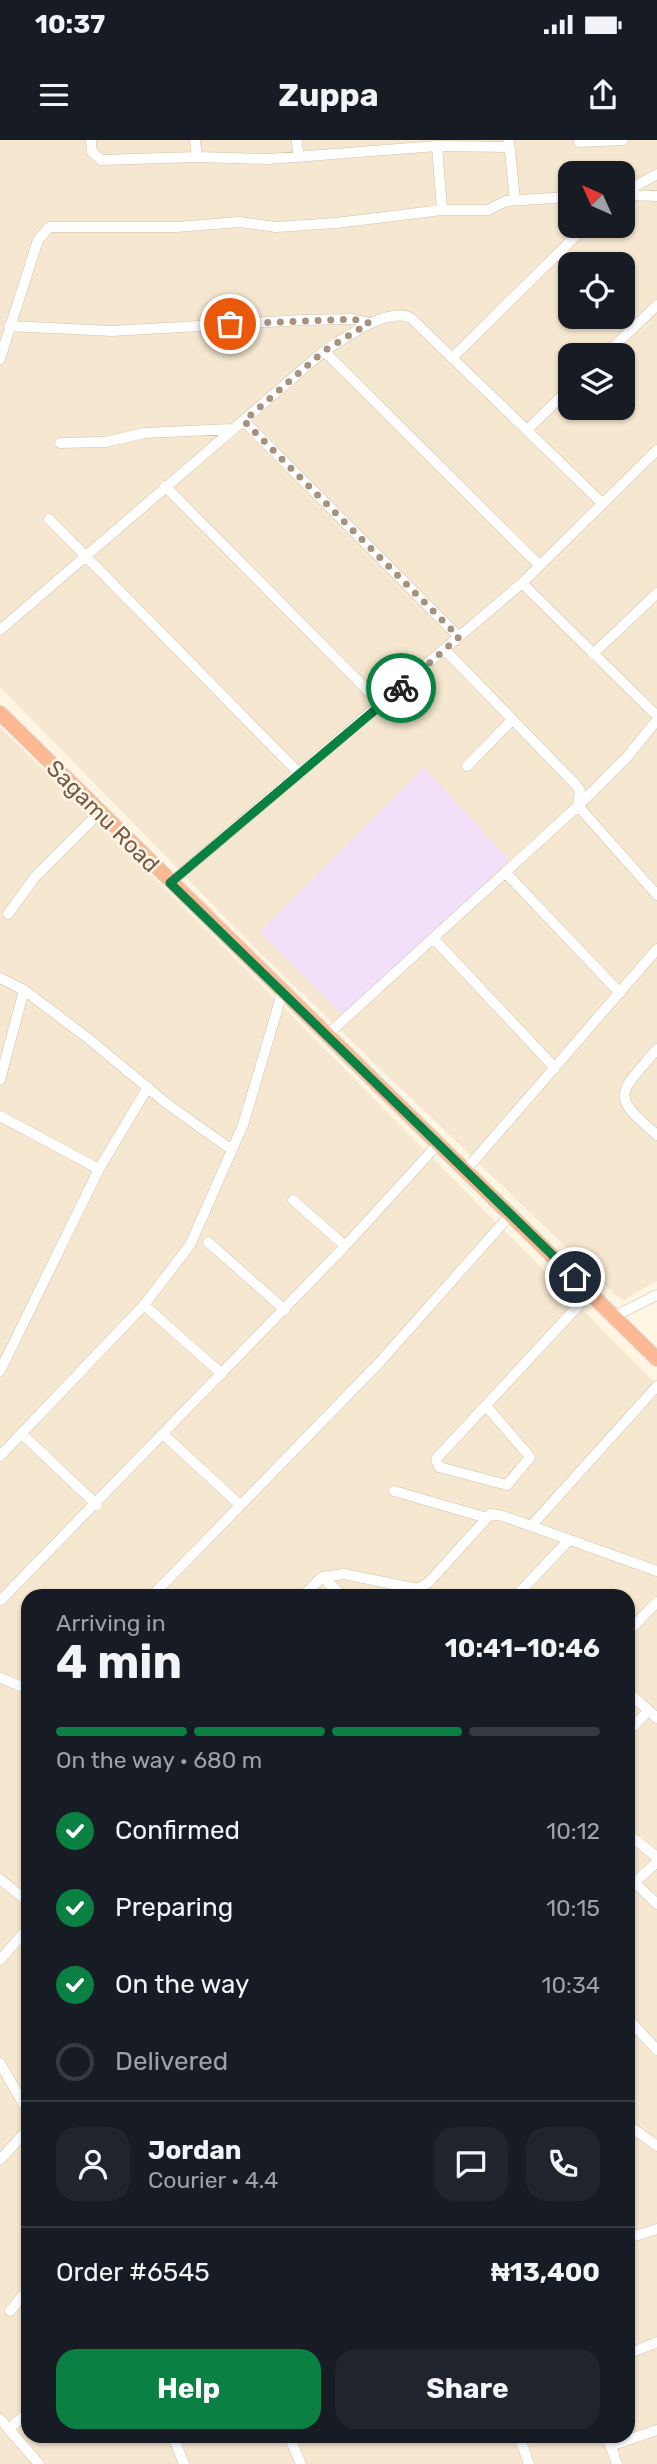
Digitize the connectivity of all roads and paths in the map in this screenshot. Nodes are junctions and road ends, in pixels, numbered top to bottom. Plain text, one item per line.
1 (91, 140) edge
2 (195, 140) edge
3 (297, 140) edge
4 (623, 140) edge
5 (579, 142) dead end
6 (509, 143) edge
7 (404, 144) edge
8 (437, 146) junction
9 (298, 156) junction
10 (197, 157) junction
11 (657, 174) edge
12 (635, 187) edge
13 (635, 195) edge
14 (657, 196) edge
15 (558, 198) edge
16 (515, 200) junction
17 (442, 210) junction
18 (574, 238) edge
19 (657, 305) edge
20 (369, 323) junction
21 (9, 326) junction
22 (617, 343) edge
23 (324, 351) junction
24 (452, 358) junction
25 (0, 359) edge
26 (558, 400) edge
27 (244, 421) junction
28 (232, 429) junction
29 (527, 430) junction
30 (60, 443) dead end
31 (657, 450) edge
32 (165, 486) junction
33 (601, 503) junction
34 (49, 519) dead end
35 (85, 558) junction
36 (539, 565) junction
37 (523, 583) junction
38 (657, 593) edge
39 (0, 630) edge
40 (459, 637) junction
41 (445, 650) junction
42 (593, 654) junction
43 (382, 705) junction
44 (0, 713) edge
45 (657, 718) edge
46 (511, 721) junction
47 (467, 766) dead end
48 (300, 774) junction
49 (578, 806) junction
50 (99, 813) junction
51 (505, 872) junction
52 (170, 883) junction
53 (657, 895) edge
54 (8, 914) dead end
55 (435, 940) junction
56 (657, 949) edge
57 (0, 978) edge
58 (24, 990) junction
59 (283, 990) junction
60 (620, 993) junction
61 (328, 1034) junction
62 (657, 1049) edge
63 (555, 1068) junction
64 (0, 1080) edge
65 (148, 1087) junction
66 (0, 1116) edge
67 (657, 1135) edge
68 (439, 1143) junction
69 (232, 1150) junction
70 (100, 1169) junction
71 (465, 1171) junction
72 (293, 1200) dead end
73 (510, 1214) junction
74 (208, 1242) dead end
75 (345, 1246) junction
76 (591, 1293) junction
77 (657, 1295) edge
78 (144, 1305) junction
79 (285, 1310) junction
80 (615, 1316) junction
81 (657, 1359) edge
82 (0, 1371) edge
83 (222, 1374) junction
84 (657, 1386) edge
85 (487, 1407) junction
86 (23, 1435) junction
87 (164, 1435) junction
88 (0, 1456) edge
89 (394, 1491) dead end
90 (97, 1505) junction
91 (240, 1505) junction
92 (487, 1518) junction
93 (531, 1526) junction
94 (569, 1540) junction
95 (657, 1571) edge
96 (322, 1577) junction
97 (159, 1589) edge
98 (310, 1589) edge
99 (335, 1589) edge
100 (523, 1589) edge
101 (0, 1601) edge
102 (657, 1602) edge
103 (635, 1625) edge
104 (0, 1678) edge
105 (21, 1686) edge
106 (635, 1698) edge
107 (653, 1714) edge
108 (635, 1727) edge
109 (635, 1840) edge
110 (657, 1857) edge
111 (657, 1862) edge
112 (0, 1879) edge
113 (635, 1883) edge
114 (635, 1888) edge
115 (21, 1896) edge
116 (657, 1904) edge
117 (21, 1936) edge
118 (0, 1960) edge
119 (635, 2026) edge
120 (657, 2050) edge
121 (0, 2063) edge
122 (21, 2090) edge
123 (635, 2130) edge
124 (21, 2137) edge
125 (657, 2146) edge
126 (0, 2160) edge
127 (657, 2229) edge
128 (635, 2236) edge
129 (21, 2301) edge
130 (10, 2311) dead end
131 (657, 2342) edge
132 (635, 2351) edge
133 (21, 2418) edge
134 (0, 2419) edge
135 (9, 2429) junction
136 (657, 2430) edge
137 (635, 2435) edge
138 (176, 2443) edge
139 (296, 2443) edge
140 (522, 2443) edge
141 (610, 2443) edge
142 (39, 2464) edge
143 (184, 2464) edge
144 (301, 2464) edge
145 (529, 2464) edge
146 (617, 2464) edge

1 - 10 street
2 - 10 street
3 - 9 street
4 - 5 street
6 - 8 street
6 - 16 street
7 - 8 street
7 - 9 street
8 - 17 street
9 - 10 street
11 - 12 street
13 - 14 street
15 - 16 street
16 - 17 street
17 - 21 street
18 - 24 street
19 - 22 street
20 - 21 street
20 - 23 street
20 - 24 street
21 - 25 street
23 - 27 street
23 - 36 street
24 - 29 street
26 - 29 street
27 - 28 street
27 - 40 street
28 - 30 street
28 - 32 street
29 - 33 street
31 - 33 street
32 - 35 street
32 - 43 street
33 - 36 street
34 - 35 street
35 - 39 street
35 - 48 street
36 - 37 street
37 - 40 street
37 - 42 street
38 - 42 street
40 - 41 street
41 - 43 street
41 - 46 street
42 - 45 street
43 - 48 street
44 - 50 highway, Sagamu Road
45 - 49 street
46 - 47 street
46 - 49 street
48 - 52 street
49 - 51 street
49 - 53 street
50 - 52 highway, Sagamu Road
50 - 54 street
51 - 55 street
51 - 60 street
52 - 59 highway, Sagamu Road
55 - 61 street
55 - 63 street
56 - 60 street
57 - 58 street
58 - 64 street
58 - 65 street
59 - 61 highway, Sagamu Road
59 - 69 street
60 - 63 street
61 - 68 highway, Sagamu Road
62 - 67 street
63 - 71 street
65 - 69 street
65 - 70 street
66 - 70 street
68 - 71 highway, Sagamu Road
68 - 75 street
69 - 78 street
70 - 82 street
71 - 73 highway, Sagamu Road
72 - 75 street
73 - 76 highway, Sagamu Road
73 - 91 street
74 - 79 street
75 - 79 street
76 - 80 highway, Sagamu Road
76 - 85 street
77 - 80 street
78 - 83 street
78 - 86 street
79 - 83 street
80 - 81 highway, Sagamu Road
83 - 87 street
84 - 93 street
85 - 85 street
86 - 88 street
86 - 90 street
87 - 90 street
87 - 91 street
89 - 92 street
90 - 101 street
91 - 97 street
92 - 93 street
92 - 96 street
93 - 94 street
94 - 95 street
94 - 100 street
96 - 98 street
96 - 99 street
102 - 103 street
104 - 105 street
106 - 107 street
107 - 108 street
109 - 110 street
111 - 113 street
112 - 115 street
114 - 116 street
117 - 118 street
119 - 120 street
121 - 122 street
123 - 125 street
124 - 126 street
127 - 128 street
129 - 130 street
131 - 132 street
133 - 135 street
134 - 135 street
135 - 142 street
136 - 137 street
138 - 143 street
139 - 144 street
140 - 145 street
141 - 146 street

